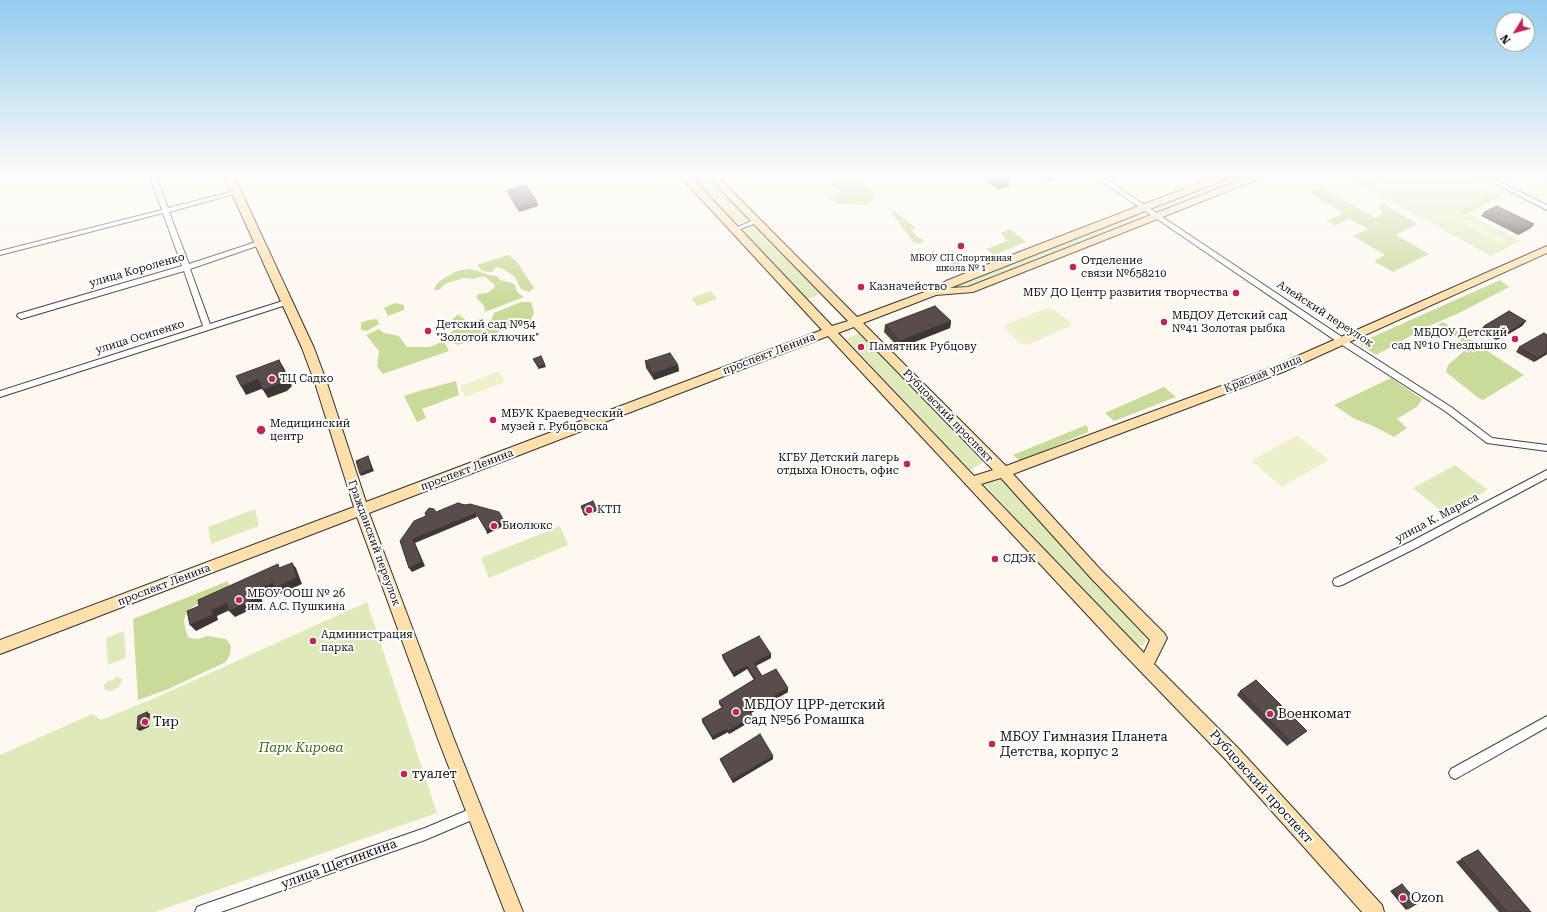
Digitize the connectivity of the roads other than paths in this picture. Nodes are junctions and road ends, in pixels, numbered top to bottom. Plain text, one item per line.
1 (135, 219) edge
2 (169, 219) edge
3 (247, 219) edge
4 (725, 219) edge
5 (755, 219) edge
6 (1118, 219) edge
7 (1150, 219) edge
8 (1161, 219) edge
9 (757, 221) junction
10 (735, 229) junction
11 (259, 244) junction
12 (1547, 249) edge
13 (0, 254) edge
14 (185, 268) junction
15 (950, 283) junction
16 (959, 291) junction
17 (934, 292) junction
18 (286, 302) junction
19 (21, 316) dead end
20 (856, 321) junction
21 (208, 328) junction
22 (829, 331) junction
23 (1342, 341) junction
24 (0, 394) edge
25 (1547, 448) edge
26 (1003, 472) junction
27 (1547, 474) edge
28 (971, 482) junction
29 (361, 510) junction
30 (1338, 582) dead end
31 (0, 647) edge
32 (1146, 664) junction
33 (1547, 721) edge
34 (1455, 773) dead end
35 (475, 813) junction
36 (202, 912) edge
37 (514, 912) edge
38 (1375, 912) edge

1 - 13 street
2 - 14 street
3 - 11 street, Гражданский переулок
4 - 10 street, Рубцовский проспект
5 - 9 street, Рубцовский проспект
6 - 15 street, проспект Ленина
7 - 16 street, проспект Ленина
8 - 23 street, Алейский переулок
9 - 10 street
9 - 20 street, Рубцовский проспект
10 - 22 street, Рубцовский проспект
11 - 14 street, улица Короленко
11 - 18 street, Гражданский переулок
12 - 23 street, Красная улица
14 - 19 street, улица Короленко
14 - 21 street
15 - 16 street
15 - 17 street, проспект Ленина
16 - 17 street, проспект Ленина
17 - 20 street, проспект Ленина
18 - 21 street, улица Осипенко
18 - 29 street, Гражданский переулок
20 - 22 street, проспект Ленина
20 - 26 street, Рубцовский проспект
21 - 24 street, улица Осипенко
22 - 28 street, Рубцовский проспект
22 - 29 street, проспект Ленина
23 - 25 street, Алейский переулок
23 - 26 street, Красная улица
26 - 28 street, Красная улица
26 - 32 street, Рубцовский проспект
27 - 30 street, улица К. Маркса
28 - 32 street, Рубцовский проспект
29 - 31 street, проспект Ленина
29 - 35 street, Гражданский переулок
32 - 38 street, Рубцовский проспект
33 - 34 street
35 - 36 street, улица Щетинкина
35 - 37 street, Гражданский переулок

